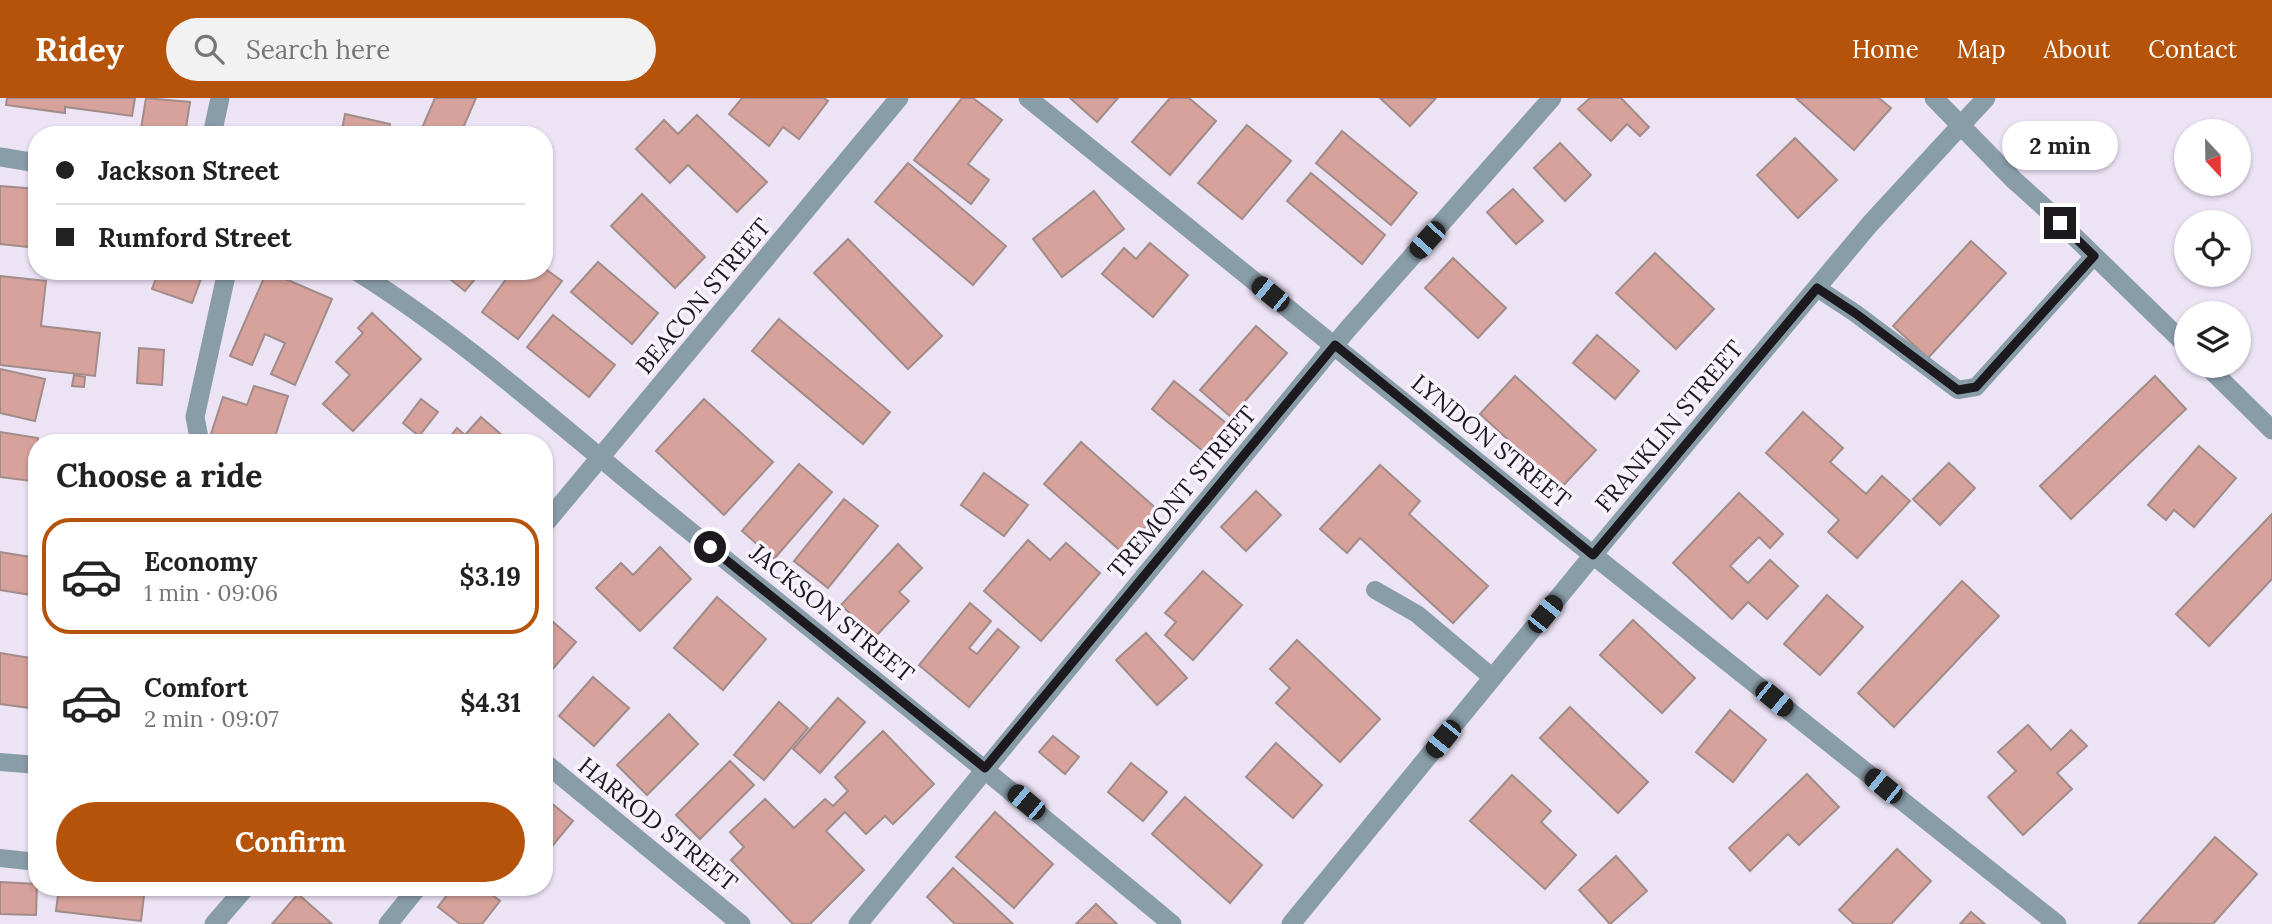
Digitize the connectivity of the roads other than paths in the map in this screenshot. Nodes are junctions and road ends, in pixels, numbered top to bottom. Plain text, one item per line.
1 (220, 98) edge
2 (899, 98) edge
3 (1028, 98) edge
4 (1552, 98) edge
5 (1934, 98) edge
6 (1986, 98) edge
7 (1961, 125) junction
8 (214, 126) edge
9 (0, 157) edge
10 (28, 162) edge
11 (2094, 256) junction
12 (225, 280) edge
13 (370, 280) edge
14 (1817, 288) junction
15 (2174, 333) edge
16 (1335, 345) junction
17 (2219, 378) edge
18 (2272, 430) edge
19 (199, 434) edge
20 (600, 458) junction
21 (553, 514) edge
22 (1593, 555) junction
23 (1375, 590) dead end
24 (1493, 678) junction
25 (0, 762) edge
26 (28, 764) edge
27 (985, 768) junction
28 (553, 769) edge
29 (0, 858) edge
30 (28, 861) edge
31 (238, 896) edge
32 (411, 896) edge
33 (214, 924) edge
34 (388, 924) edge
35 (741, 924) edge
36 (858, 924) edge
37 (1172, 924) edge
38 (1291, 924) edge
39 (2057, 924) edge

1 - 8 street
2 - 20 street, BEACON STREET
3 - 16 street, LYNDON STREET
4 - 16 street, TREMONT STREET
5 - 7 street
6 - 7 street, FRANKLIN STREET
7 - 11 street
7 - 14 street, FRANKLIN STREET
9 - 10 street
11 - 14 lane
11 - 15 street
12 - 19 street
13 - 20 street, JACKSON STREET
14 - 22 street, FRANKLIN STREET
16 - 22 street, LYNDON STREET
16 - 27 street, TREMONT STREET
17 - 18 street
20 - 21 street, BEACON STREET
20 - 27 street, JACKSON STREET
22 - 24 street, FRANKLIN STREET
22 - 39 street, LYNDON STREET
23 - 24 lane
24 - 38 street, FRANKLIN STREET
25 - 26 lane
27 - 36 street, TREMONT STREET
27 - 37 street, JACKSON STREET
28 - 35 street, HARROD STREET
29 - 30 lane
31 - 33 street
32 - 34 street

